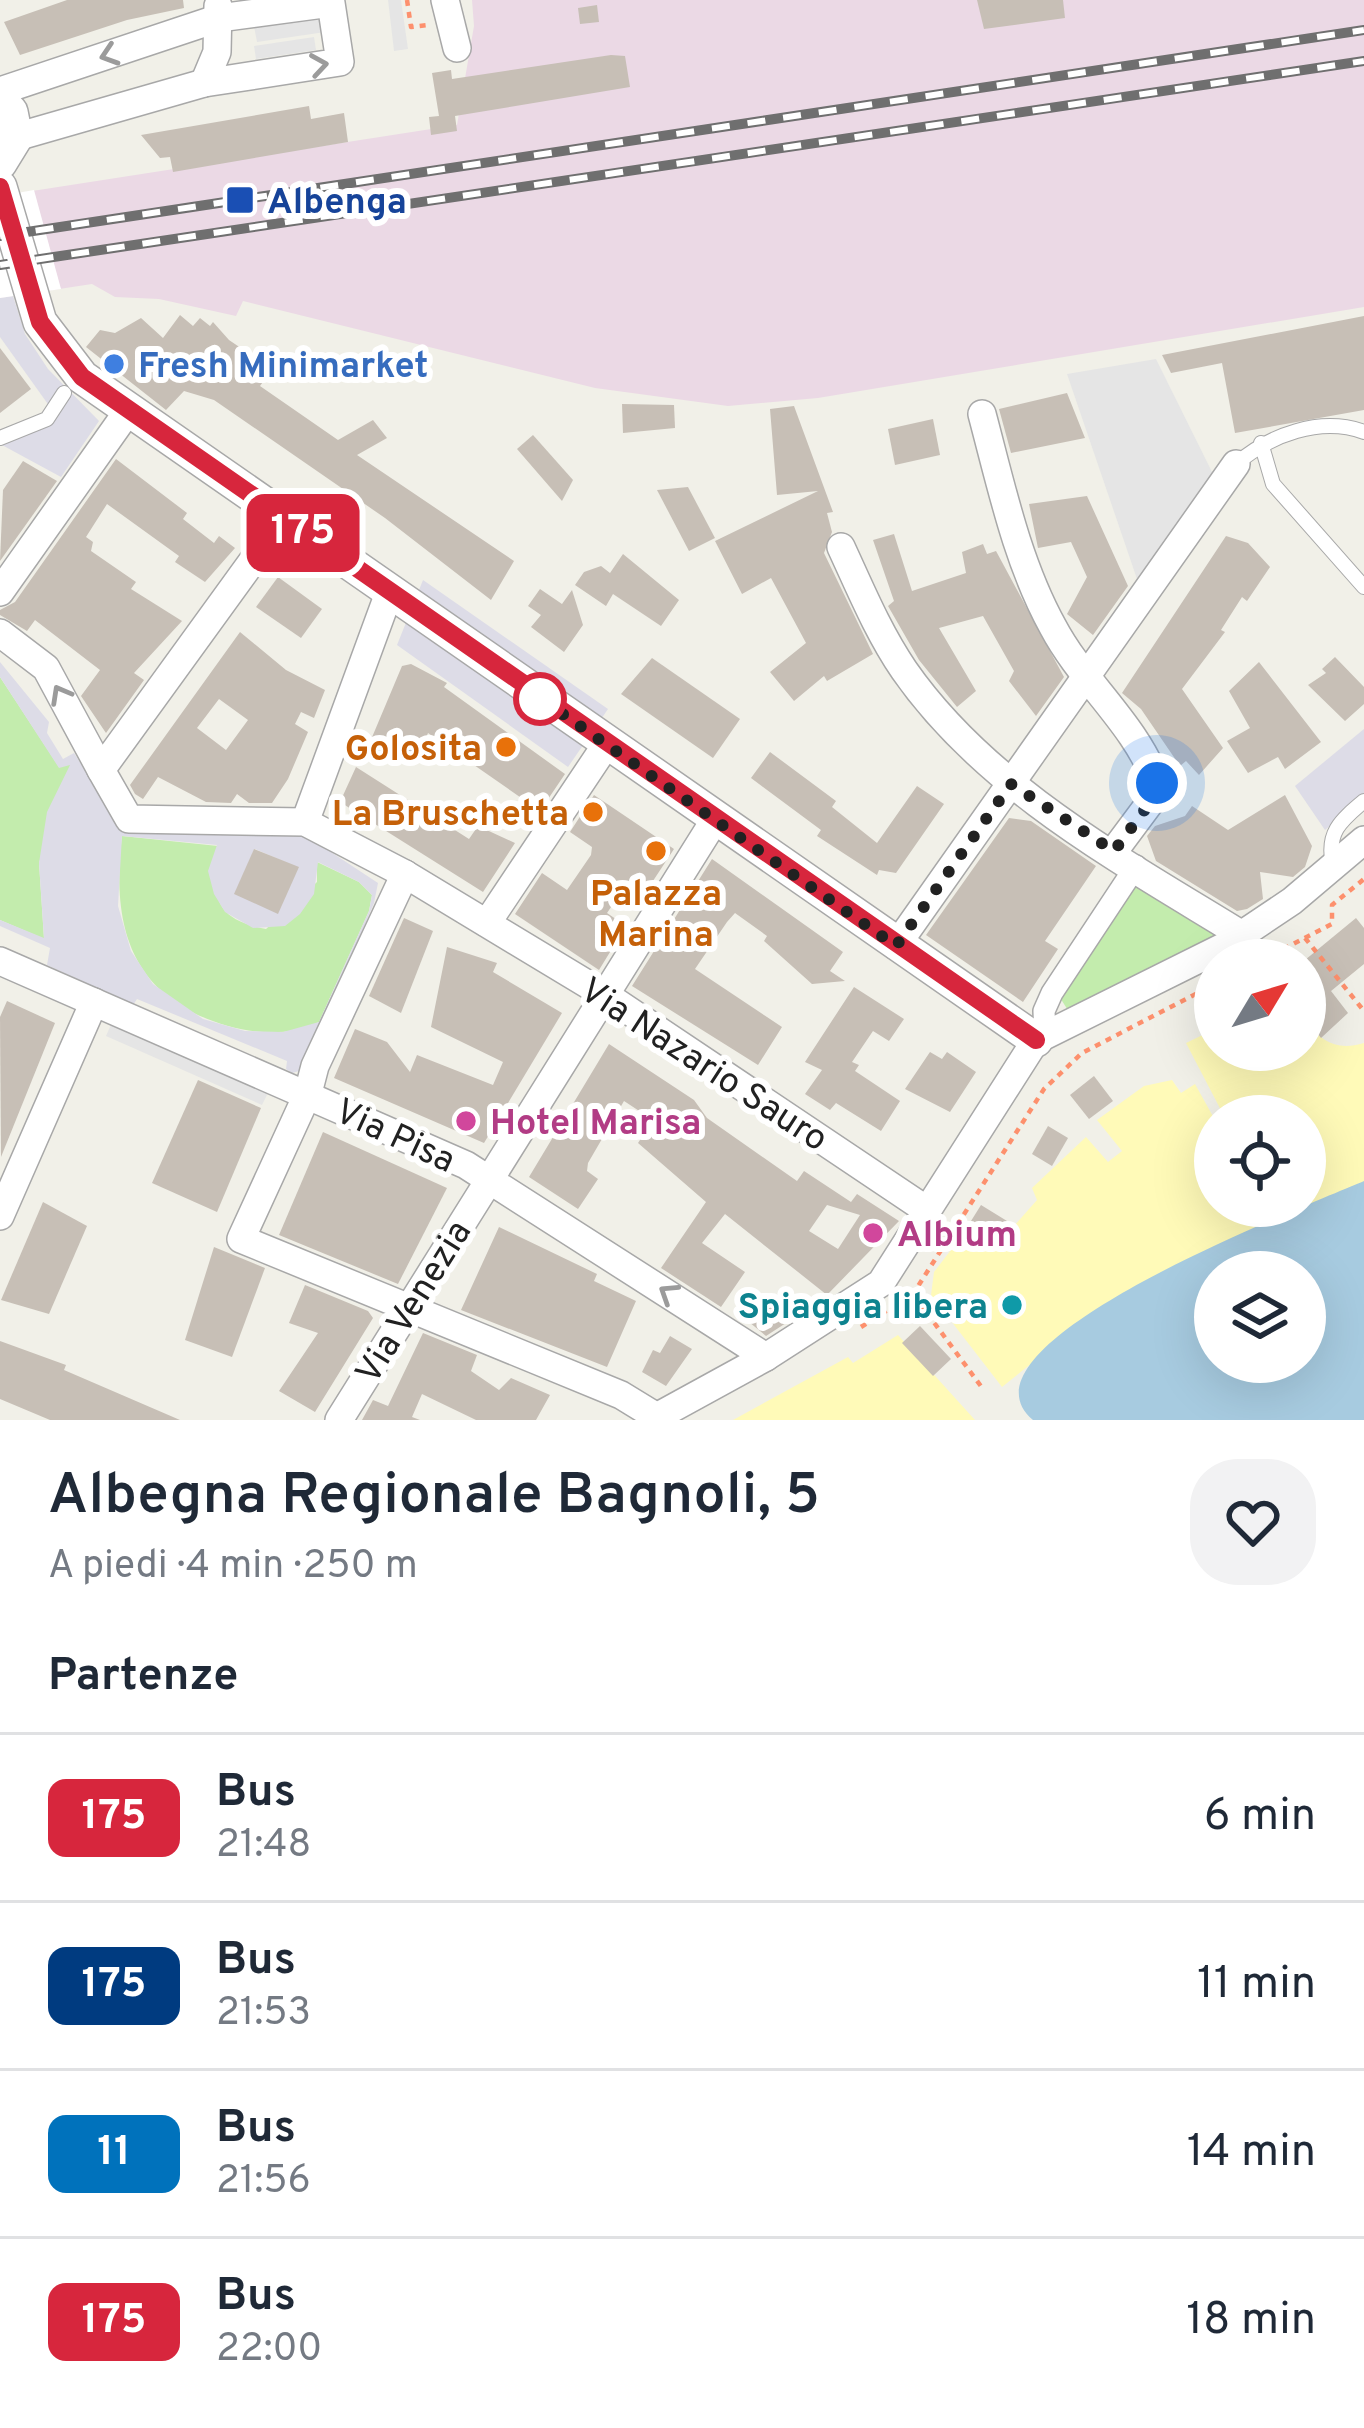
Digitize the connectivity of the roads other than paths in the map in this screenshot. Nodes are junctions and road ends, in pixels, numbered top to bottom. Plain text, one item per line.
1 (218, 9) edge
2 (204, 83) junction
3 (0, 96) edge
4 (8, 150) edge
5 (0, 187) edge
6 (64, 393) dead end
7 (128, 411) junction
8 (982, 414) dead end
9 (1364, 432) edge
10 (0, 438) edge
11 (1261, 443) junction
12 (1236, 464) joint
13 (283, 519) junction
14 (841, 547) dead end
15 (1364, 586) edge
16 (0, 592) edge
17 (389, 593) junction
18 (0, 633) edge
19 (1089, 673) junction
20 (606, 745) junction
21 (101, 770) junction
22 (1011, 784) junction
23 (1364, 801) edge
24 (716, 818) junction
25 (305, 822) junction
26 (1364, 840) edge
27 (1125, 858) junction
28 (1333, 866) junction
29 (405, 874) junction
30 (487, 923) junction
31 (1242, 935) junction
32 (896, 946) junction
33 (0, 961) edge
34 (607, 996) junction
35 (94, 1002) junction
36 (1041, 1038) junction
37 (308, 1093) junction
38 (488, 1179) junction
39 (925, 1209) junction
40 (0, 1216) edge
41 (406, 1308) junction
42 (766, 1357) junction
43 (654, 1418) edge
44 (338, 1420) edge

1 - 2 street
2 -> 1 street
1 -> 3 street
2 - 4 street
3 - 4 street
5 - 7 street
6 - 10 lane
7 - 13 street
7 - 16 street
8 - 19 street
9 - 11 lane
11 - 12 lane
11 - 15 lane
12 - 19 street
13 - 17 street
13 - 21 street
14 - 22 street
17 - 20 street
17 - 25 street
21 -> 18 street
19 - 22 street
19 - 27 street
20 - 24 street
20 - 30 street
21 - 25 street
22 - 27 street
22 - 32 street
23 - 28 lane
24 - 32 street
24 - 34 street, Via Venezia
25 - 29 street, Via Nazario Sauro
26 - 28 street
27 - 31 street
27 - 36 street
28 - 31 street
29 - 30 street, Via Nazario Sauro
29 - 37 street
30 - 34 street, Via Nazario Sauro
31 - 36 street
32 - 36 street
33 - 35 street, Via Pisa
34 - 38 street, Via Venezia
34 - 39 street, Via Nazario Sauro
35 - 37 street, Via Pisa
35 - 40 street
36 - 39 street
37 - 38 street, Via Pisa
37 - 41 street
38 - 41 street, Via Venezia
42 -> 38 street, Via Pisa
39 - 42 street
41 - 43 street
41 - 44 street, Via Venezia
42 - 43 street

